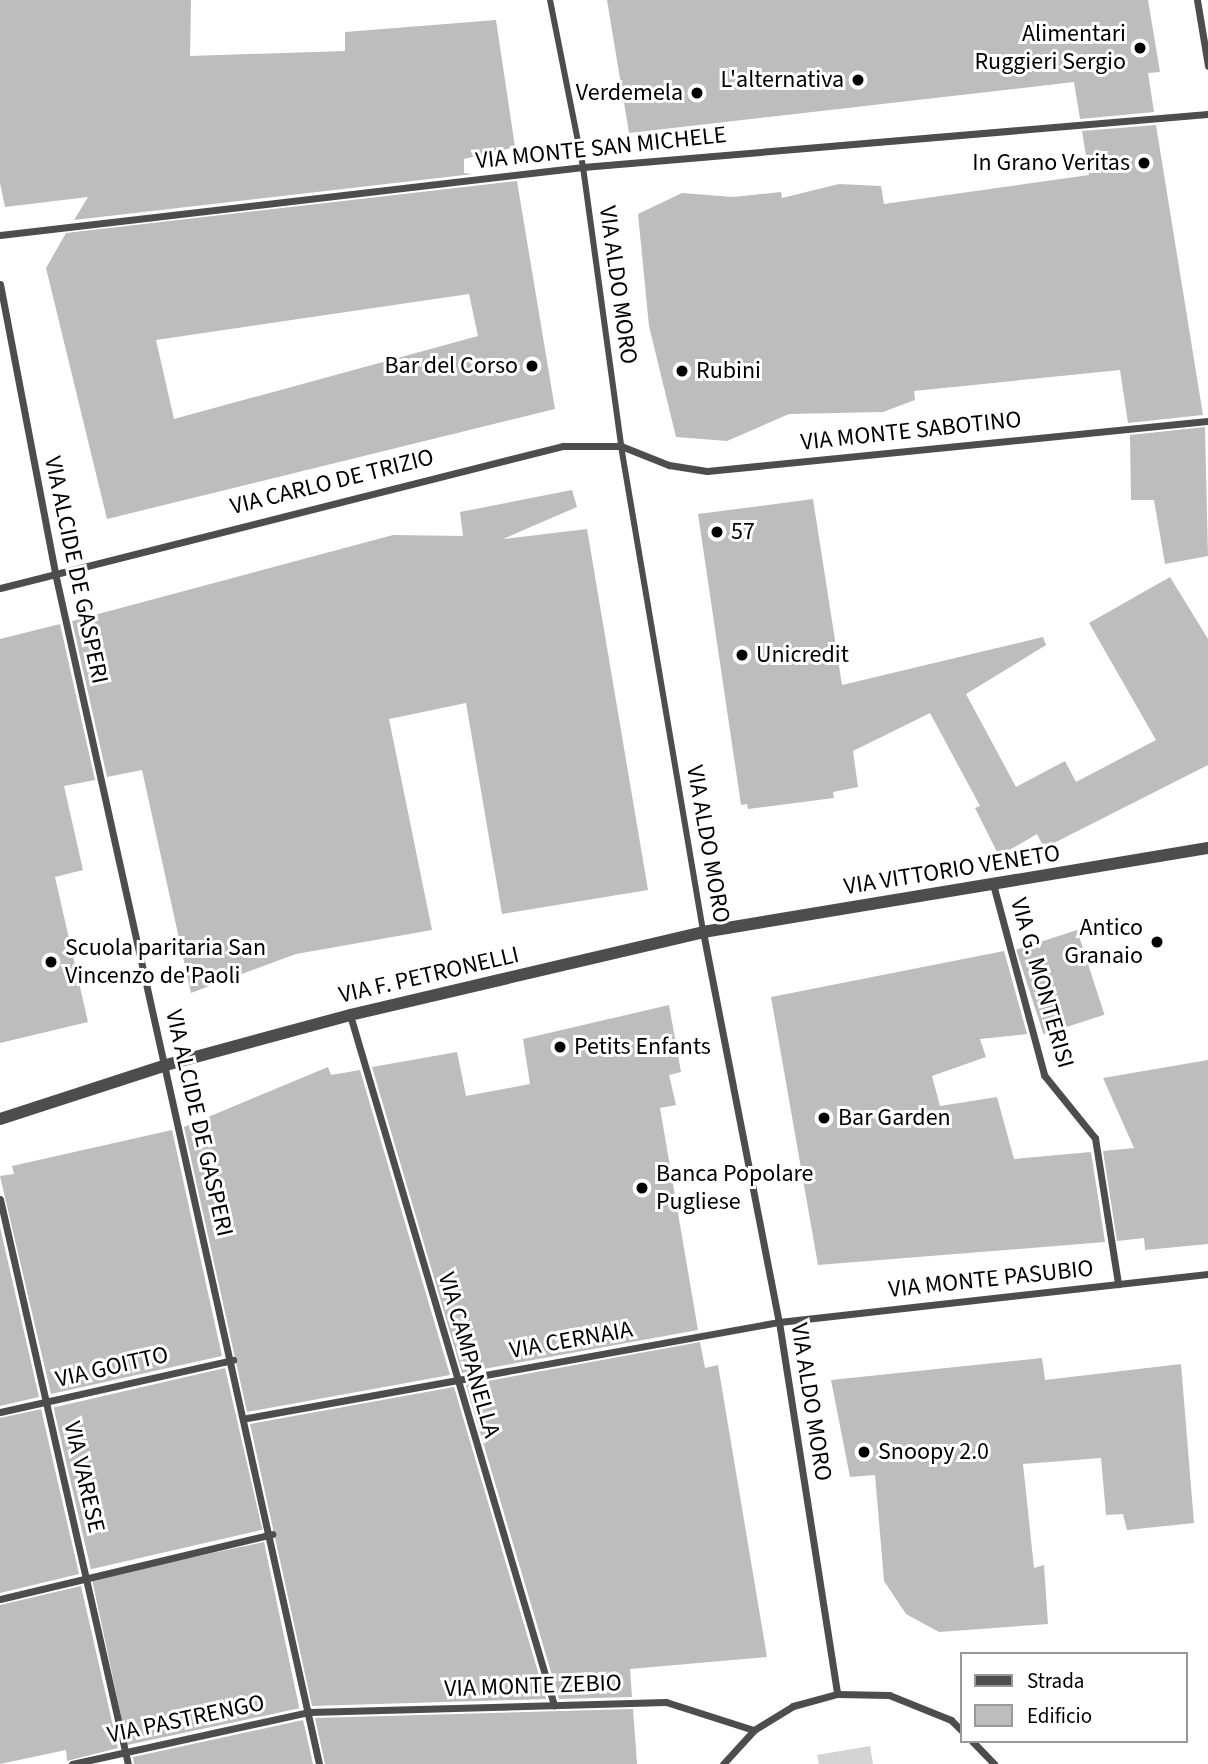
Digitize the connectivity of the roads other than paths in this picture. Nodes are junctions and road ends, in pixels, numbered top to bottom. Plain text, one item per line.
1 (550, 0) edge
2 (1197, 0) edge
3 (1208, 66) edge
4 (1208, 114) edge
5 (583, 167) junction
6 (0, 235) edge
7 (0, 284) edge
8 (1208, 421) edge
9 (621, 446) junction
10 (55, 573) junction
11 (0, 588) edge
12 (1208, 848) edge
13 (993, 884) junction
14 (703, 932) junction
15 (350, 1014) junction
16 (166, 1065) junction
17 (0, 1119) edge
18 (0, 1199) edge
19 (1208, 1274) edge
20 (1118, 1284) junction
21 (779, 1322) junction
22 (233, 1360) junction
23 (456, 1381) junction
24 (46, 1402) junction
25 (0, 1412) edge
26 (247, 1418) junction
27 (272, 1534) junction
28 (88, 1579) junction
29 (0, 1599) edge
30 (837, 1694) junction
31 (554, 1705) junction
32 (309, 1712) junction
33 (754, 1730) junction
34 (960, 1730) edge
35 (974, 1743) edge
36 (125, 1752) junction
37 (72, 1764) edge
38 (128, 1764) edge
39 (319, 1764) edge
40 (723, 1764) edge
41 (994, 1764) edge

1 - 5 street, VIA ALDO MORO
2 - 3 street
4 - 5 street, VIA MONTE SAN MICHELE
5 - 6 street, VIA MONTE SAN MICHELE
5 - 9 street, VIA ALDO MORO
7 - 10 street, VIA ALCIDE DE GASPERI
8 - 9 street, VIA MONTE SABOTINO
9 - 10 street, VIA CARLO DE TRIZIO
9 - 14 street, VIA ALDO MORO
10 - 11 street, VIA CARLO DE TRIZIO
10 - 16 street, VIA ALCIDE DE GASPERI
12 - 13 street, VIA VITTORIO VENETO
13 - 14 street, VIA VITTORIO VENETO
13 - 20 street, VIA G. MONTERISI
14 - 15 street, VIA F. PETRONELLI
14 - 21 street, VIA ALDO MORO
15 - 16 street, VIA F. PETRONELLI
15 - 23 street, VIA CAMPANELLA
16 - 17 street, VIA F. PETRONELLI
16 - 22 street, VIA ALCIDE DE GASPERI
18 - 24 street, VIA VARESE
19 - 20 street, VIA MONTE PASUBIO
20 - 21 street, VIA MONTE PASUBIO
21 - 23 street, VIA CERNAIA
21 - 30 street, VIA ALDO MORO
22 - 24 street, VIA GOITTO
22 - 26 street, VIA ALCIDE DE GASPERI
23 - 26 street, VIA CERNAIA
23 - 31 street, VIA CAMPANELLA
24 - 25 street, VIA GOITTO
24 - 28 street, VIA VARESE
26 - 27 street, VIA ALCIDE DE GASPERI
27 - 28 street
27 - 32 street, VIA ALCIDE DE GASPERI
28 - 29 street
28 - 36 street, VIA VARESE
30 - 33 street
30 - 34 street
31 - 32 street, VIA MONTE ZEBIO
31 - 33 street, VIA MONTE ZEBIO
32 - 36 street, VIA PASTRENGO
32 - 39 street, VIA ALCIDE DE GASPERI
33 - 40 street
35 - 41 street
36 - 37 street, VIA PASTRENGO
36 - 38 street, VIA VARESE

